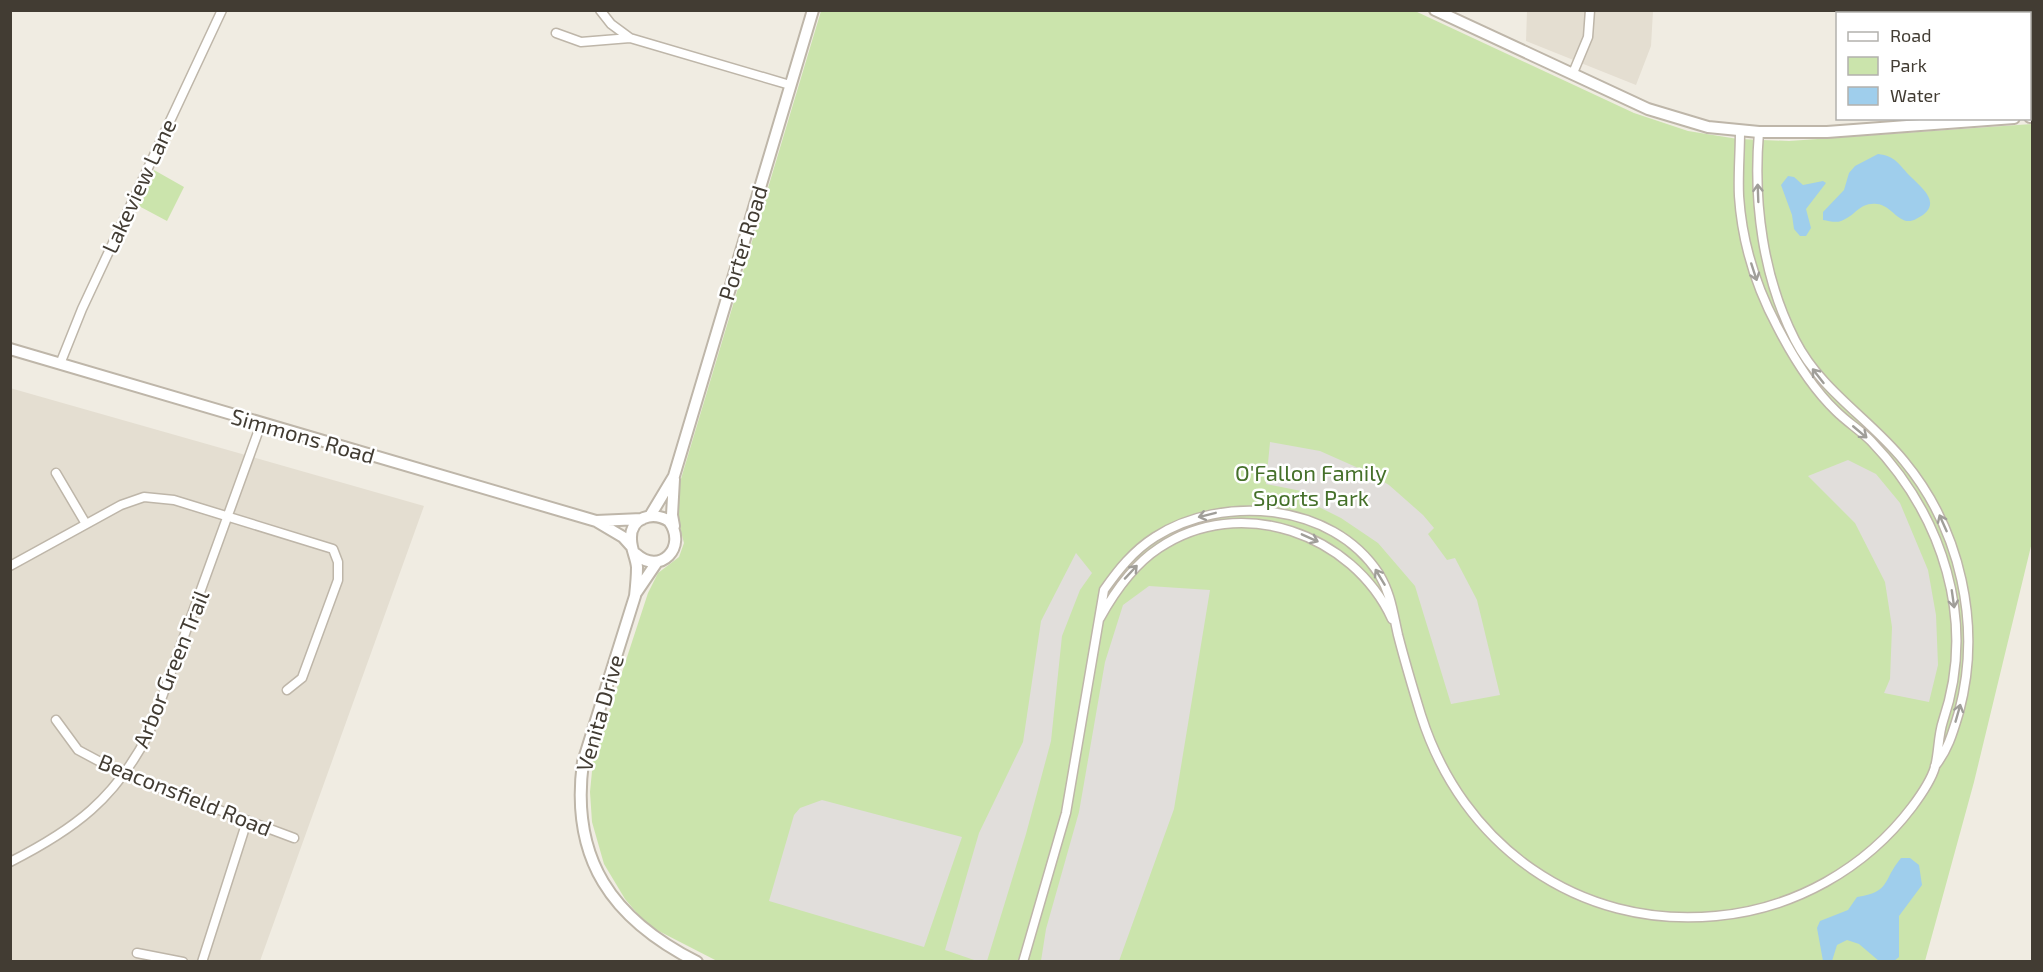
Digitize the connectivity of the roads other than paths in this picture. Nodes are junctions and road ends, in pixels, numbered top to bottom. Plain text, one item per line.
1 (222, 10) edge
2 (600, 10) edge
3 (813, 10) edge
4 (1590, 10) edge
5 (1439, 11) edge
6 (556, 33) dead end
7 (630, 38) junction
8 (1573, 73) junction
9 (790, 86) junction
10 (1968, 120) edge
11 (1898, 123) edge
12 (1740, 131) junction
13 (1759, 132) junction
14 (10, 349) edge
15 (60, 364) junction
16 (261, 424) junction
17 (56, 473) dead end
18 (674, 476) junction
19 (230, 516) junction
20 (646, 517) junction
21 (596, 520) junction
22 (86, 524) junction
23 (674, 528) junction
24 (634, 550) junction
25 (657, 561) junction
26 (10, 566) edge
27 (635, 596) junction
28 (1099, 621) junction
29 (1397, 631) junction
30 (287, 690) dead end
31 (56, 720) dead end
32 (1935, 766) junction
33 (123, 774) junction
34 (247, 821) junction
35 (294, 838) dead end
36 (10, 862) edge
37 (137, 952) dead end
38 (183, 962) edge
39 (202, 962) edge
40 (697, 962) edge
41 (1023, 962) edge

1 - 15 street, Lakeview Lane
2 - 7 street
3 - 9 street, Porter Road
4 - 8 street
5 - 8 street
6 - 7 street
7 - 9 street
8 - 12 street
9 - 18 street, Porter Road
10 - 11 street
11 - 13 street
12 - 13 street
12 -> 32 street
32 -> 13 street
14 - 15 street, Simmons Road
15 - 16 street, Simmons Road
16 - 19 street, Arbor Green Trail
16 - 21 street, Simmons Road
17 - 22 street
18 - 20 street, Porter Road
18 - 23 street, Porter Road
19 - 22 street
19 - 30 street
19 - 33 street, Arbor Green Trail
20 - 21 street, Simmons Road
20 - 23 street
20 - 24 street
21 - 24 street, Simmons Road
22 - 26 street
23 - 25 street
24 - 25 street
24 - 27 street, Venita Drive
25 - 27 street, Venita Drive
27 - 40 street, Venita Drive
28 -> 29 street
29 -> 28 street
28 - 41 street
29 - 32 street
31 - 33 street, Beaconsfield Road
33 - 34 street, Beaconsfield Road
33 - 36 street, Arbor Green Trail
34 - 35 street, Beaconsfield Road
34 - 39 street
37 - 38 street

